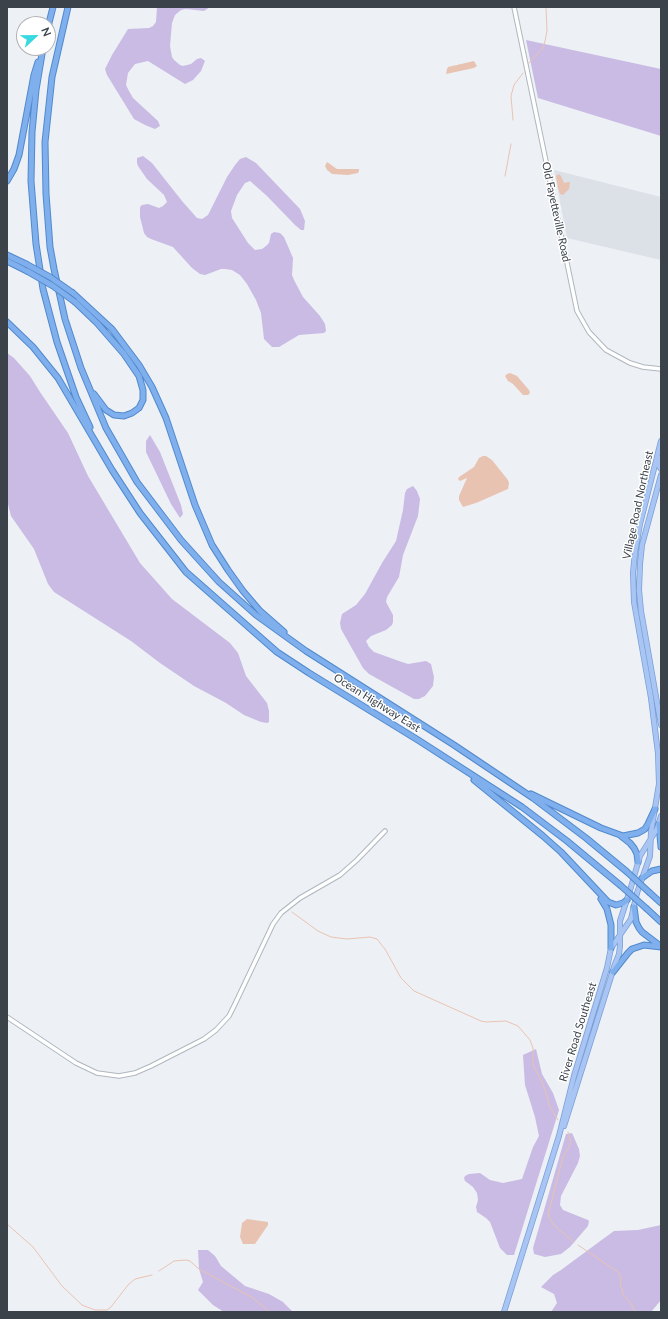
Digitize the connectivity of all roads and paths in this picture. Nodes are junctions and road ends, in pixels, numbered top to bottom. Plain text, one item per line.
1 (68, 7) edge
2 (514, 7) edge
3 (40, 56) edge
4 (42, 56) edge
5 (7, 181) edge
6 (7, 255) edge
7 (7, 261) edge
8 (7, 322) edge
9 (81, 368) junction
10 (661, 369) edge
11 (661, 441) edge
12 (661, 458) edge
13 (661, 469) edge
14 (112, 470) junction
15 (661, 475) edge
16 (306, 651) junction
17 (661, 725) edge
18 (657, 740) junction
19 (661, 756) edge
20 (454, 764) junction
21 (494, 772) junction
22 (655, 809) junction
23 (661, 816) edge
24 (659, 824) junction
25 (385, 831) dead end
26 (618, 834) junction
27 (651, 839) junction
28 (661, 847) edge
29 (638, 862) junction
30 (661, 870) edge
31 (642, 878) junction
32 (597, 891) junction
33 (627, 900) junction
34 (661, 903) edge
35 (634, 907) junction
36 (661, 922) edge
37 (620, 935) junction
38 (661, 947) edge
39 (611, 948) junction
40 (613, 972) junction
41 (7, 1017) edge
42 (559, 1136) junction
43 (504, 1312) edge

1 - 9 highway
2 - 10 street, Old Fayetteville Road
3 - 5 highway
4 - 14 highway
6 - 16 highway, bridge
7 - 9 highway, bridge
8 - 14 highway
9 - 16 highway
11 - 18 main road, Village Road Northeast
12 - 13 main road
14 - 20 highway, Ocean Highway East
15 - 17 main road, Village Road Northeast
16 - 21 highway, Ocean Highway East
18 - 19 main road
18 - 22 main road, River Road Southeast
20 - 32 highway
20 - 36 highway, Ocean Highway East, bridge
21 - 26 highway
21 - 34 highway, Ocean Highway East, bridge
22 - 26 highway
22 - 27 main road, River Road Southeast
23 - 24 main road, River Road Southeast
24 - 27 main road, River Road Southeast
24 - 28 highway
25 - 41 street
26 - 29 highway
27 - 29 main road, River Road Southeast
27 - 31 main road, River Road Southeast
29 - 33 main road, River Road Southeast
30 - 31 highway
31 - 35 main road, River Road Southeast
32 - 33 highway
32 - 39 highway
33 - 37 main road, River Road Southeast
35 - 37 main road, River Road Southeast
35 - 38 highway
37 - 39 main road, River Road Southeast
37 - 40 main road, River Road Southeast
38 - 40 highway
39 - 42 main road, River Road Southeast
40 - 42 main road, River Road Southeast
42 - 43 main road, River Road Southeast

